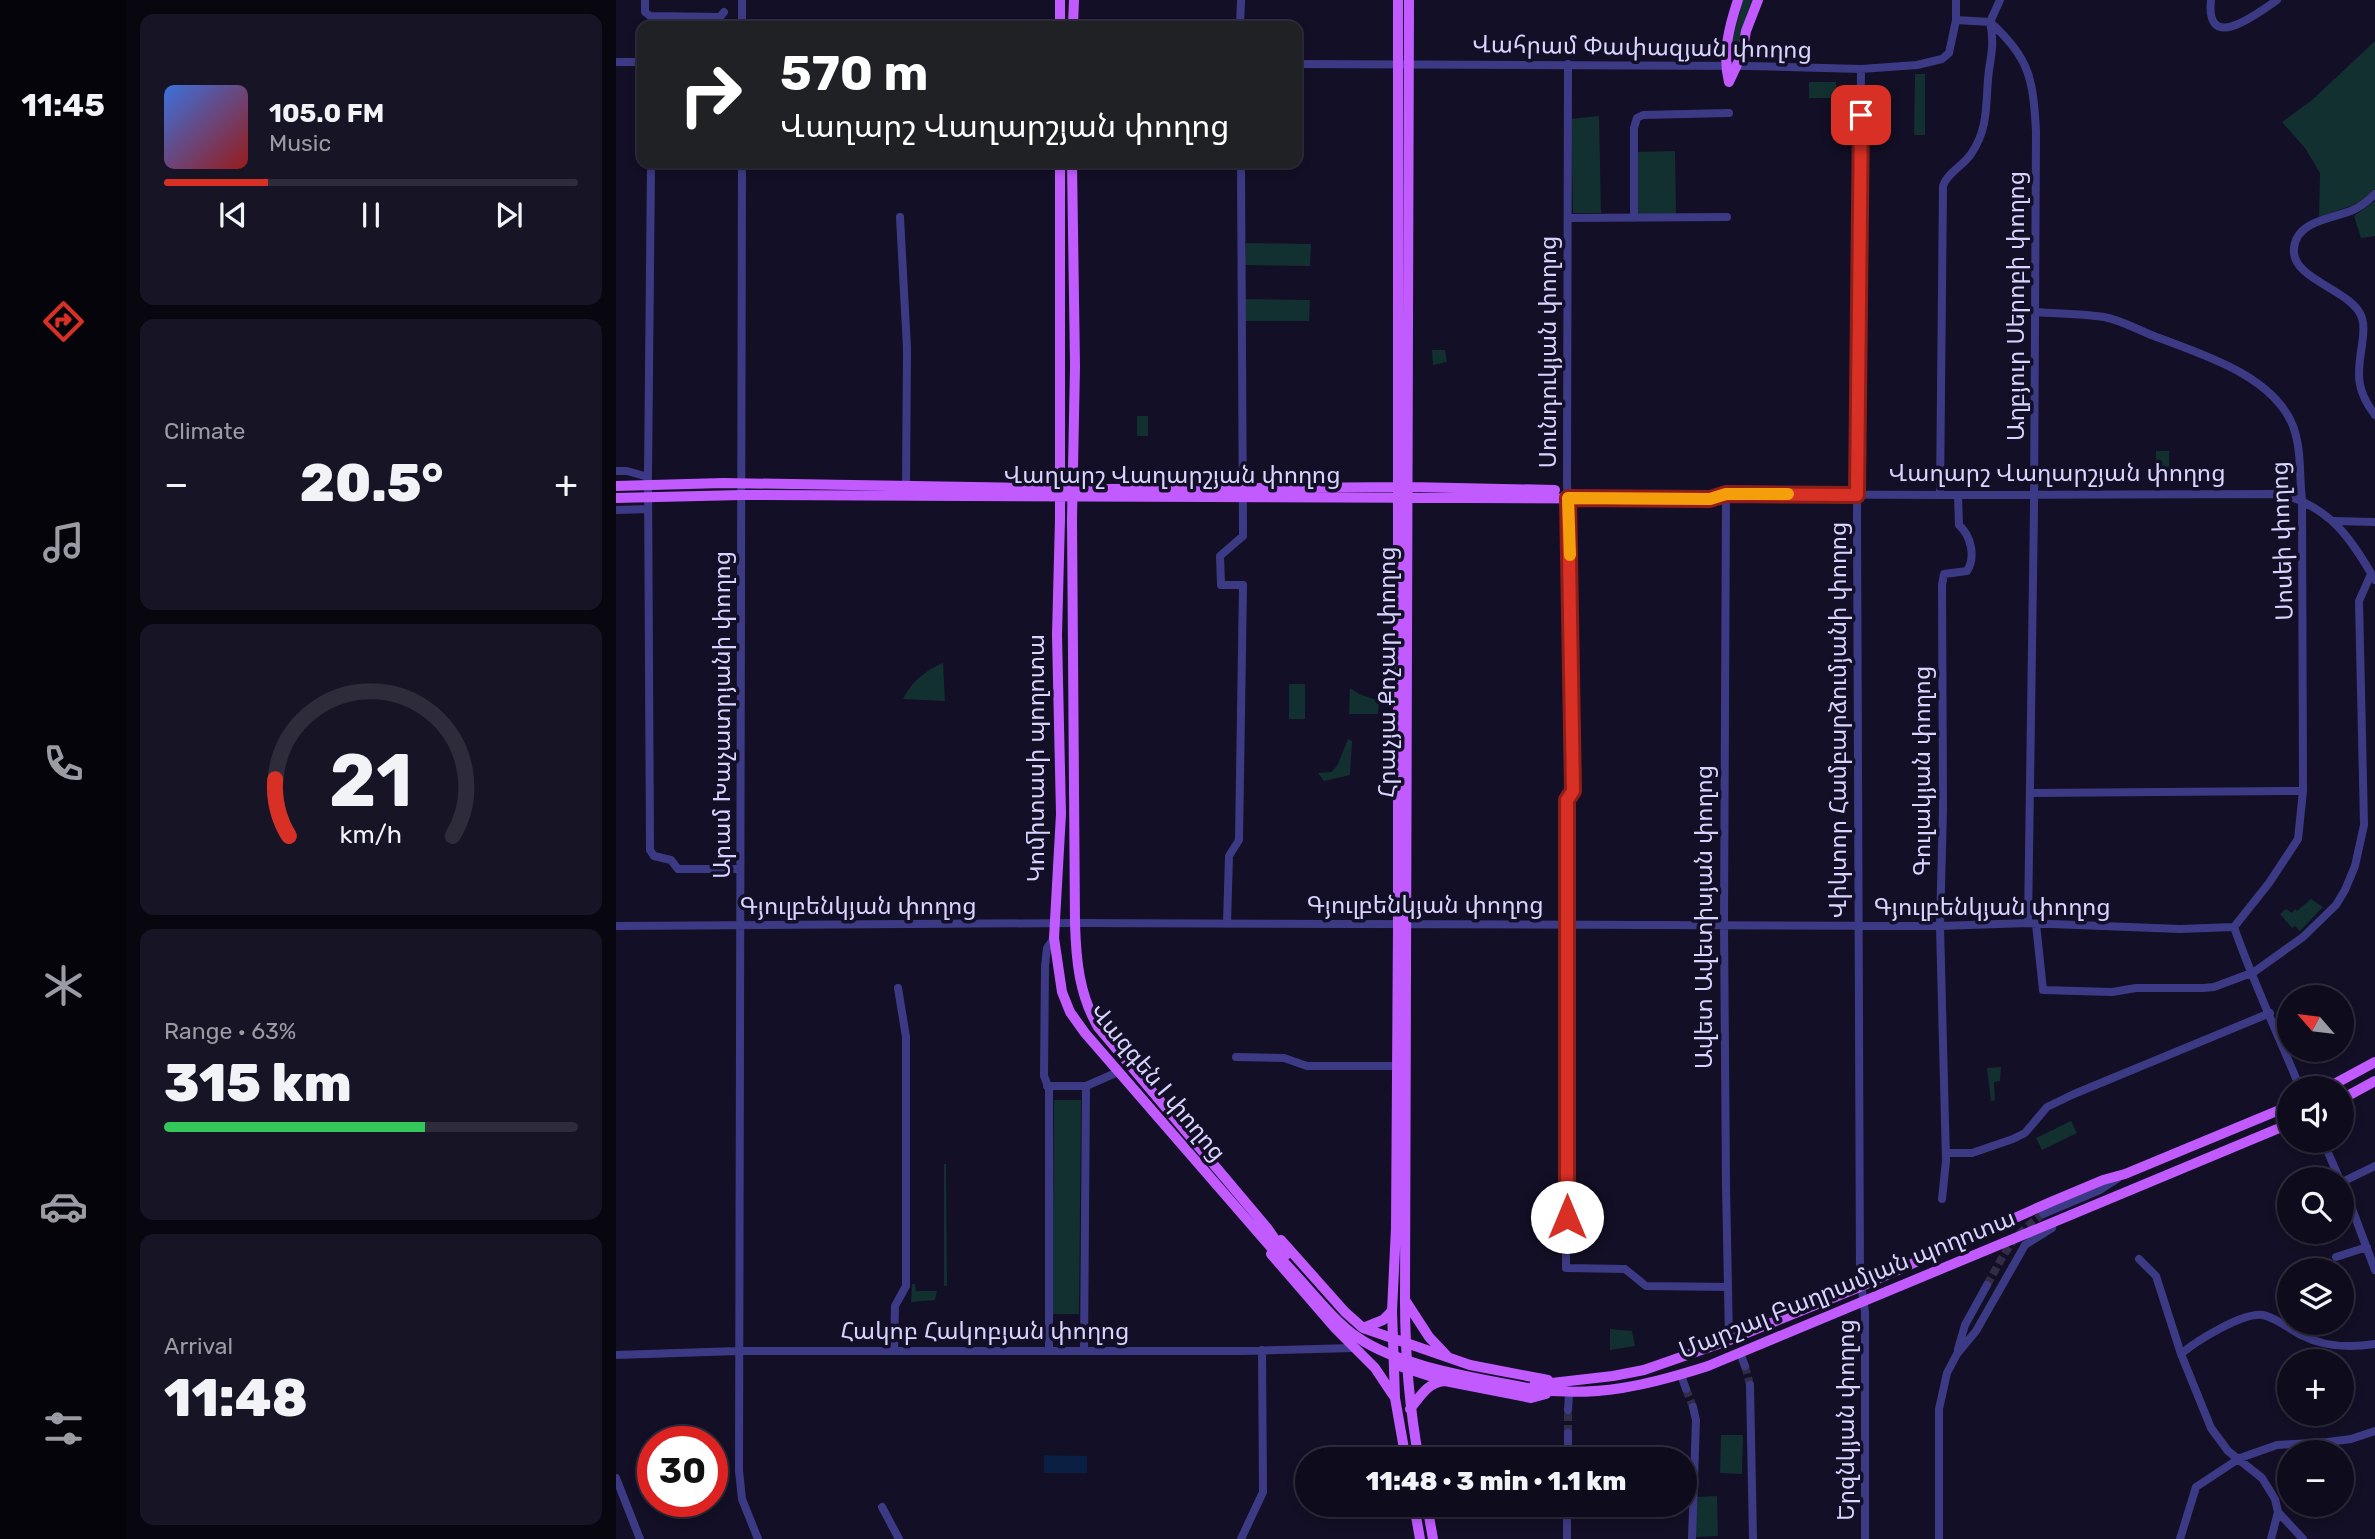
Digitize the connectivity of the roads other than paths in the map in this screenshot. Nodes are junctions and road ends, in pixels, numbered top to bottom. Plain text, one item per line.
1 (645, 0) edge
2 (742, 0) edge
3 (1060, 0) edge
4 (1074, 0) edge
5 (1241, 0) edge
6 (1398, 0) edge
7 (1409, 0) edge
8 (1738, 0) edge
9 (1758, 0) edge
10 (1955, 0) edge
11 (2000, 0) edge
12 (2211, 0) edge
13 (2277, 0) edge
14 (724, 12) dead end
15 (1956, 20) junction
16 (742, 21) edge
17 (1060, 21) edge
18 (1073, 21) edge
19 (1240, 21) edge
20 (1990, 22) junction
21 (616, 62) edge
22 (637, 62) edge
23 (1302, 64) edge
24 (1568, 64) junction
25 (1403, 65) junction
26 (1731, 66) junction
27 (1861, 69) junction
28 (1728, 113) dead end
29 (651, 168) edge
30 (742, 168) edge
31 (1060, 168) edge
32 (1072, 168) edge
33 (1241, 168) edge
34 (2375, 194) edge
35 (900, 217) dead end
36 (1727, 217) dead end
37 (1568, 218) junction
38 (1634, 218) junction
39 (2035, 313) junction
40 (2375, 415) edge
41 (616, 471) edge
42 (648, 481) junction
43 (906, 485) junction
44 (616, 486) edge
45 (742, 489) junction
46 (1242, 492) junction
47 (1403, 492) junction
48 (1059, 493) junction
49 (1073, 493) junction
50 (1568, 494) junction
51 (1726, 494) junction
52 (1857, 495) junction
53 (1940, 495) junction
54 (1958, 495) junction
55 (2034, 495) junction
56 (648, 496) junction
57 (616, 498) edge
58 (2302, 500) junction
59 (648, 509) junction
60 (616, 510) edge
61 (2334, 521) junction
62 (2375, 522) edge
63 (2373, 577) edge
64 (2302, 791) junction
65 (2030, 793) junction
66 (740, 869) junction
67 (1075, 923) junction
68 (1227, 923) junction
69 (2032, 923) junction
70 (1056, 924) junction
71 (1403, 924) junction
72 (1566, 925) junction
73 (1724, 925) junction
74 (616, 926) edge
75 (740, 926) junction
76 (1859, 926) junction
77 (1940, 926) junction
78 (2234, 927) junction
79 (1054, 937) junction
80 (2250, 973) junction
81 (898, 988) dead end
82 (2270, 1013) junction
83 (1236, 1057) dead end
84 (2375, 1062) edge
85 (1397, 1066) junction
86 (1118, 1072) junction
87 (2295, 1076) edge
88 (2349, 1076) edge
89 (2375, 1081) edge
90 (1047, 1086) junction
91 (1087, 1086) junction
92 (2354, 1092) edge
93 (2277, 1111) edge
94 (2277, 1129) edge
95 (1946, 1153) junction
96 (2375, 1166) edge
97 (2125, 1174) junction
98 (2354, 1175) edge
99 (1942, 1199) dead end
100 (2092, 1207) junction
101 (2043, 1214) tunnel mouth
102 (2354, 1214) edge
103 (1266, 1234) junction
104 (2367, 1247) junction
105 (2336, 1257) dead end
106 (2139, 1259) dead end
107 (2375, 1270) edge
108 (1987, 1285) tunnel mouth
109 (1861, 1286) junction
110 (1728, 1287) junction
111 (1405, 1300) junction
112 (1864, 1301) junction
113 (1392, 1311) junction
114 (1363, 1328) junction
115 (1393, 1339) junction
116 (1730, 1340) junction
117 (2375, 1344) edge
118 (1354, 1348) junction
119 (1084, 1350) junction
120 (1262, 1350) junction
121 (738, 1351) junction
122 (894, 1351) junction
123 (1049, 1351) junction
124 (1740, 1353) junction
125 (1957, 1354) junction
126 (2181, 1354) junction
127 (616, 1355) edge
128 (1406, 1356) junction
129 (1449, 1358) junction
130 (1393, 1364) junction
131 (1745, 1366) tunnel mouth
132 (1681, 1375) junction
133 (1445, 1381) junction
134 (1750, 1385) tunnel mouth
135 (1555, 1387) junction
136 (1686, 1389) tunnel mouth
137 (1569, 1394) junction
138 (1395, 1398) junction
139 (1693, 1407) tunnel mouth
140 (1410, 1409) junction
141 (1568, 1410) tunnel mouth
142 (2375, 1431) edge
143 (1568, 1433) tunnel mouth
144 (1404, 1447) edge
145 (1417, 1447) edge
146 (1568, 1447) edge
147 (2240, 1458) junction
148 (616, 1478) edge
149 (882, 1507) dead end
150 (2277, 1512) joint
151 (1416, 1517) edge
152 (1429, 1517) edge
153 (1567, 1517) edge
154 (2282, 1517) edge
155 (640, 1539) edge
156 (758, 1539) edge
157 (900, 1539) edge
158 (1241, 1539) edge
159 (1420, 1539) edge
160 (1433, 1539) edge
161 (1567, 1539) edge
162 (1692, 1539) edge
163 (1753, 1539) edge
164 (1865, 1539) edge
165 (1939, 1539) edge
166 (2180, 1539) edge
167 (2271, 1539) edge
168 (2303, 1539) edge

1 - 14 street
2 - 16 street
3 - 17 main road
4 - 18 main road
5 - 19 street
6 - 25 main road, Հրաչյա Քոչար փողոց
7 - 25 main road, Հրաչյա Քոչար փողոց
8 - 26 main road
9 - 26 main road
10 - 15 street, Վահրամ Փափազյան փողոց
11 - 20 street
12 - 13 street
15 - 20 street
15 - 27 street, Վահրամ Փափազյան փողոց
20 - 39 street, Աղբյուր Սերոբի փողոց
20 - 53 street
21 - 22 street
23 - 25 street, Վահրամ Փափազյան փողոց
24 - 25 street, Վահրամ Փափազյան փողոց
24 - 26 street, Վահրամ Փափազյան փողոց
24 - 37 street, Սունդուկյան փողոց
25 - 47 main road, Հրաչյա Քոչար փողոց
26 - 27 street, Վահրամ Փափազյան փողոց
27 - 52 street, Վիկտոր Համբարձումյանի փողոց
28 - 38 street
29 - 42 street
30 - 45 street, Արամ Խաչատրյանի փողոց
31 - 48 main road, Կոմիտասի պողոտա
32 - 49 main road, Կոմիտասի պողոտա
33 - 46 street
34 - 40 street
35 - 43 street
36 - 38 street
37 - 38 street
37 - 50 street, Սունդուկյան փողոց
39 - 55 street, Աղբյուր Սերոբի փողոց
39 - 58 street, Սոսեի փողոց
41 - 42 street
42 - 44 main road, Վաղարշ Վաղարշյան փողոց
42 - 45 main road, Վաղարշ Վաղարշյան փողոց
42 - 56 street
43 - 45 main road, Վաղարշ Վաղարշյան փողոց
43 - 48 main road, Վաղարշ Վաղարշյան փողոց
45 - 48 main road, Վաղարշ Վաղարշյան փողոց
45 - 56 main road, Վաղարշ Վաղարշյան փողոց
45 - 66 street, Արամ Խաչատրյանի փողոց
46 - 47 main road, Վաղարշ Վաղարշյան փողոց
46 - 49 main road, Վաղարշ Վաղարշյան փողոց
46 - 68 street
47 - 50 main road, Վաղարշ Վաղարշյան փողոց
47 - 71 main road, Հրաչյա Քոչար փողոց
48 - 49 main road, Վաղարշ Վաղարշյան փողոց
48 - 70 main road, Կոմիտասի պողոտա
49 - 67 main road, Կոմիտասի պողոտա
50 - 51 main road, Վաղարշ Վաղարշյան փողոց
50 - 72 street, Սունդուկյան փողոց
51 - 52 street, Վաղարշ Վաղարշյան փողոց
51 - 73 street, Ավետ Ավետիսյան փողոց
52 - 53 street, Վաղարշ Վաղարշյան փողոց
52 - 76 street, Վիկտոր Համբարձումյանի փողոց
53 - 54 street, Վաղարշ Վաղարշյան փողոց
54 - 55 street, Վաղարշ Վաղարշյան փողոց
54 - 77 street, Գուլակյան փողոց
55 - 58 street, Վաղարշ Վաղարշյան փողոց
55 - 65 street, Աղբյուր Սերոբի փողոց
56 - 57 main road, Վաղարշ Վաղարշյան փողոց
56 - 59 street
58 - 61 street
58 - 64 street, Սոսեի փողոց
59 - 60 street
59 - 66 street
61 - 62 street
61 - 63 street
63 - 80 street
64 - 65 street
64 - 78 street, Սոսեի փողոց
65 - 69 street, Աղբյուր Սերոբի փողոց
66 - 75 street, Արամ Խաչատրյանի փողոց
67 - 68 street, Գյուլբենկյան փողոց
67 - 70 street, Գյուլբենկյան փողոց
67 - 103 main road, Վազգեն I փողոց
68 - 71 street, Գյուլբենկյան փողոց
69 - 77 street, Գյուլբենկյան փողոց
69 - 78 street, Գյուլբենկյան փողոց
69 - 80 street, Աղբյուր Սերոբի փողոց
70 - 75 street, Գյուլբենկյան փողոց
70 - 79 main road, Կոմիտասի պողոտա
71 - 72 street, Գյուլբենկյան փողոց
71 - 85 main road, Հրաչյա Քոչար փողոց
71 - 111 main road, Հրաչյա Քոչար փողոց
72 - 73 street, Գյուլբենկյան փողոց
72 - 110 street, Սունդուկյան փողոց
73 - 76 street, Գյուլբենկյան փողոց
73 - 110 street, Ավետ Ավետիսյան փողոց
74 - 75 street, Գյուլբենկյան փողոց
75 - 121 street, Արամ Խաչատրյանի փողոց
76 - 77 street, Գյուլբենկյան փողոց
76 - 109 street, Վիկտոր Համբարձումյանի փողոց
77 - 95 street, Գուլակյան փողոց
78 - 80 street
79 - 86 main road, Վազգեն I փողոց
79 - 90 street, Կոմիտասի պողոտա
80 - 82 street
81 - 122 street
82 - 87 street
82 - 95 street
83 - 85 street
84 - 88 main road
85 - 113 main road, Հրաչյա Քոչար փողոց
86 - 91 street
86 - 103 main road, Վազգեն I փողոց
89 - 92 main road
90 - 91 street
90 - 123 street, Կոմիտասի պողոտա
91 - 119 street
93 - 97 main road, Մարշալ Բաղրամյան պողոտա
94 - 100 main road, Մարշալ Բաղրամյան պողոտա
95 - 99 street, Գուլակյան փողոց
96 - 98 street
97 - 101 street
97 - 109 main road, Մարշալ Բաղրամյան պողոտա
100 - 112 main road, Մարշալ Բաղրամյան պողոտա
100 - 125 street
102 - 104 street
103 - 114 main road, Վազգեն I փողոց
103 - 118 main road, Վազգեն I փողոց
103 - 128 main road, Վազգեն I փողոց, bridge
104 - 105 street
104 - 107 street
106 - 126 street
108 - 125 street
109 - 112 street, Վիկտոր Համբարձումյանի փողոց
109 - 116 main road, Մարշալ Բաղրամյան պողոտա
110 - 116 street, Ավետ Ավետիսյան փողոց
111 - 128 main road, Հրաչյա Քոչար փողոց
111 - 129 main road
112 - 124 main road, Մարշալ Բաղրամյան պողոտա
112 - 164 street, Երզնկյան փողոց
113 - 114 main road
113 - 115 main road, Հրաչյա Քոչար փողոց
114 - 115 main road
114 - 118 main road
115 - 128 main road
115 - 130 main road, Հրաչյա Քոչար փողոց
116 - 135 main road, Մարշալ Բաղրամյան պողոտա
117 - 126 street
118 - 120 street, Հակոբ Հակոբյան փողոց
118 - 138 main road, Վազգեն I փողոց
119 - 120 street, Հակոբ Հակոբյան փողոց
119 - 123 street, Հակոբ Հակոբյան փողոց
120 - 158 street
121 - 122 street, Հակոբ Հակոբյան փողոց
121 - 127 street, Հակոբ Հակոբյան փողոց
121 - 156 street, Արամ Խաչատրյանի փողոց
122 - 123 street, Հակոբ Հակոբյան փողոց
124 - 131 street
124 - 132 main road, Մարշալ Բաղրամյան պողոտա
125 - 165 street
126 - 147 street
128 - 129 main road
128 - 130 main road
128 - 133 main road
128 - 135 main road, Մարշալ Բաղրամյան պողոտա, bridge
128 - 140 main road, Հրաչյա Քոչար փողոց
129 - 133 main road
129 - 135 main road
130 - 138 main road, Հրաչյա Քոչար փողոց
132 - 136 street
132 - 137 main road, Մարշալ Բաղրամյան պողոտա
133 - 135 main road
133 - 140 main road
134 - 163 street
135 - 137 main road, Մարշալ Բաղրամյան պողոտա
137 - 141 street
138 - 144 main road, Հրաչյա Քոչար փողոց
139 - 162 street
140 - 145 main road, Հրաչյա Քոչար փողոց
142 - 147 street
143 - 146 street
147 - 150 street
147 - 166 street
148 - 155 street
149 - 157 street
150 - 167 street
151 - 159 main road
152 - 160 main road
153 - 161 street
154 - 168 street

